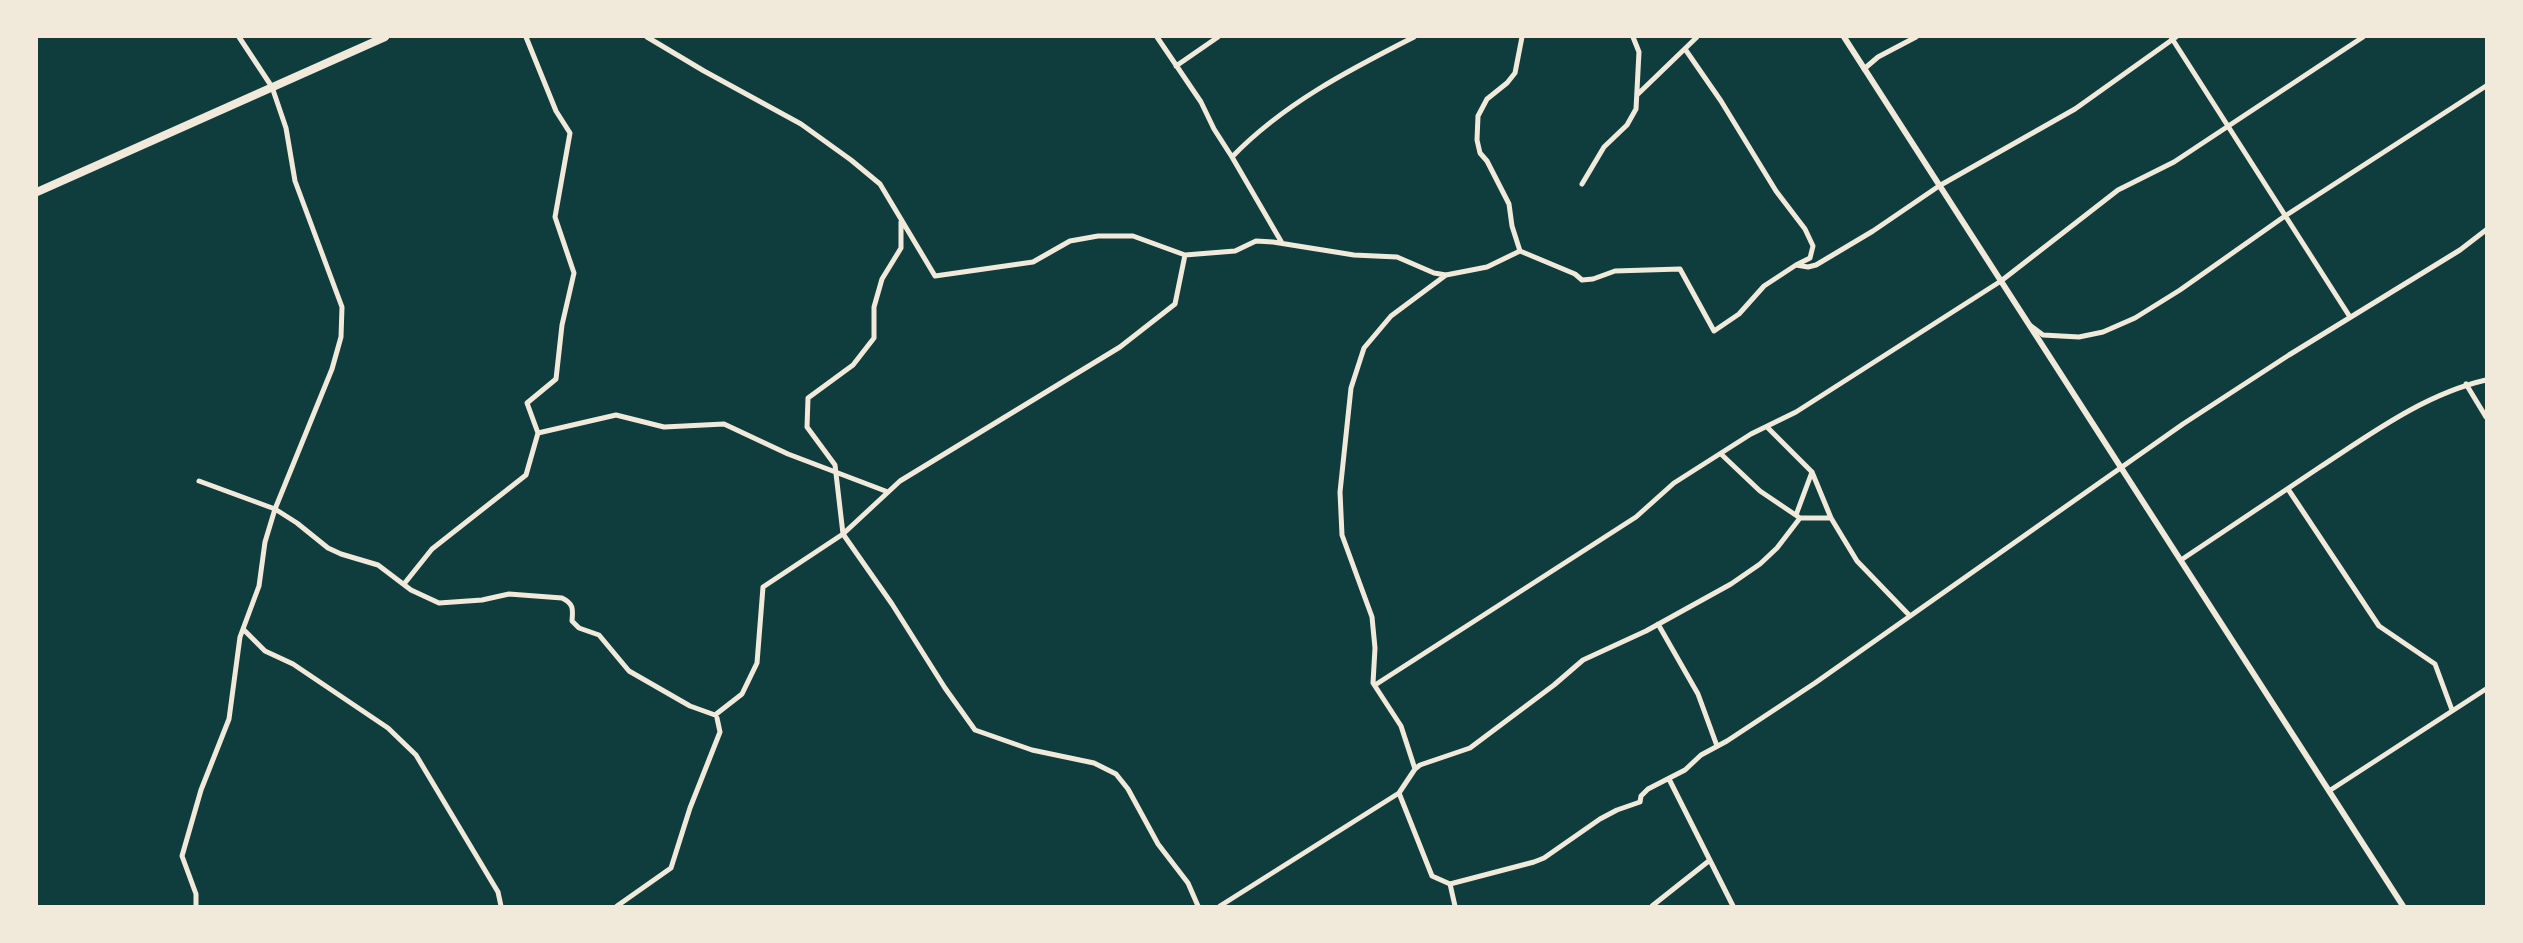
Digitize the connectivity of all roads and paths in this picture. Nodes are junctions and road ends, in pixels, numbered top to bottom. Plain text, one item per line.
1 (239, 37) edge
2 (385, 37) edge
3 (526, 37) edge
4 (647, 37) edge
5 (1157, 37) edge
6 (1218, 37) edge
7 (1414, 37) edge
8 (1522, 37) edge
9 (1633, 37) edge
10 (1697, 37) edge
11 (1844, 37) edge
12 (1916, 37) edge
13 (2363, 37) edge
14 (2173, 38) edge
15 (1685, 49) junction
16 (1176, 65) junction
17 (1864, 68) junction
18 (2486, 86) edge
19 (272, 87) junction
20 (1638, 94) junction
21 (2230, 127) junction
22 (1232, 157) junction
23 (1582, 184) dead end
24 (1939, 186) junction
25 (37, 192) edge
26 (2285, 216) junction
27 (901, 219) junction
28 (2486, 230) edge
29 (1283, 244) junction
30 (1520, 251) junction
31 (1185, 255) junction
32 (1796, 265) junction
33 (1446, 275) junction
34 (2001, 281) junction
35 (2350, 317) junction
36 (2029, 324) junction
37 (2486, 380) edge
38 (2466, 384) junction
39 (2486, 417) edge
40 (1766, 427) junction
41 (538, 433) junction
42 (1721, 454) junction
43 (2121, 467) junction
44 (1812, 472) junction
45 (836, 473) junction
46 (199, 481) dead end
47 (2288, 489) junction
48 (888, 492) junction
49 (275, 509) junction
50 (1798, 516) junction
51 (1831, 518) junction
52 (843, 534) junction
53 (2181, 560) junction
54 (404, 584) junction
55 (1910, 616) junction
56 (1658, 624) junction
57 (243, 629) junction
58 (1375, 685) junction
59 (2486, 690) edge
60 (2452, 710) junction
61 (717, 718) dead end
62 (1717, 746) junction
63 (1415, 769) junction
64 (1669, 779) junction
65 (2329, 791) junction
66 (1398, 793) junction
67 (1710, 860) junction
68 (1450, 884) junction
69 (196, 906) edge
70 (502, 906) edge
71 (617, 906) edge
72 (1198, 906) edge
73 (1220, 906) edge
74 (1455, 906) edge
75 (1652, 906) edge
76 (1733, 906) edge
77 (2403, 906) edge

1 - 19 street
2 - 19 highway
3 - 41 street
4 - 27 street
5 - 16 street
6 - 16 street
7 - 22 street
8 - 30 street
9 - 20 street
10 - 15 street
11 - 17 street
12 - 17 street
13 - 21 street
14 - 21 street
14 - 24 street
15 - 20 street
15 - 32 street
16 - 22 street
17 - 24 street
18 - 26 street
19 - 25 highway
19 - 49 street
20 - 23 street
21 - 26 street
21 - 34 street
22 - 29 street
24 - 32 street
24 - 34 street
26 - 35 street
26 - 36 street
27 - 31 street
27 - 45 street
28 - 35 street
29 - 31 street
29 - 33 street
30 - 32 street
30 - 33 street
31 - 48 street
33 - 58 street
34 - 36 street
34 - 40 street
35 - 43 street
36 - 43 street
37 - 38 street
38 - 39 street
38 - 47 street
40 - 42 street
40 - 44 street
41 - 45 street
41 - 54 street
42 - 50 street
42 - 58 street
43 - 53 street
43 - 55 street
44 - 50 street
44 - 51 street
45 - 48 street
45 - 52 street
46 - 49 street
47 - 53 street
47 - 60 street
48 - 52 street
49 - 54 street
49 - 57 street
50 - 51 street
50 - 56 street
51 - 55 street
52 - 54 street
52 - 72 street
53 - 65 street
55 - 62 street
56 - 62 street
56 - 63 street
57 - 69 street
57 - 70 street
58 - 63 street
59 - 60 street
60 - 65 street
61 - 71 street
62 - 64 street
63 - 66 street
64 - 67 street
64 - 68 street
65 - 77 street
66 - 68 street
66 - 73 street
67 - 75 street
67 - 76 street
68 - 74 street

